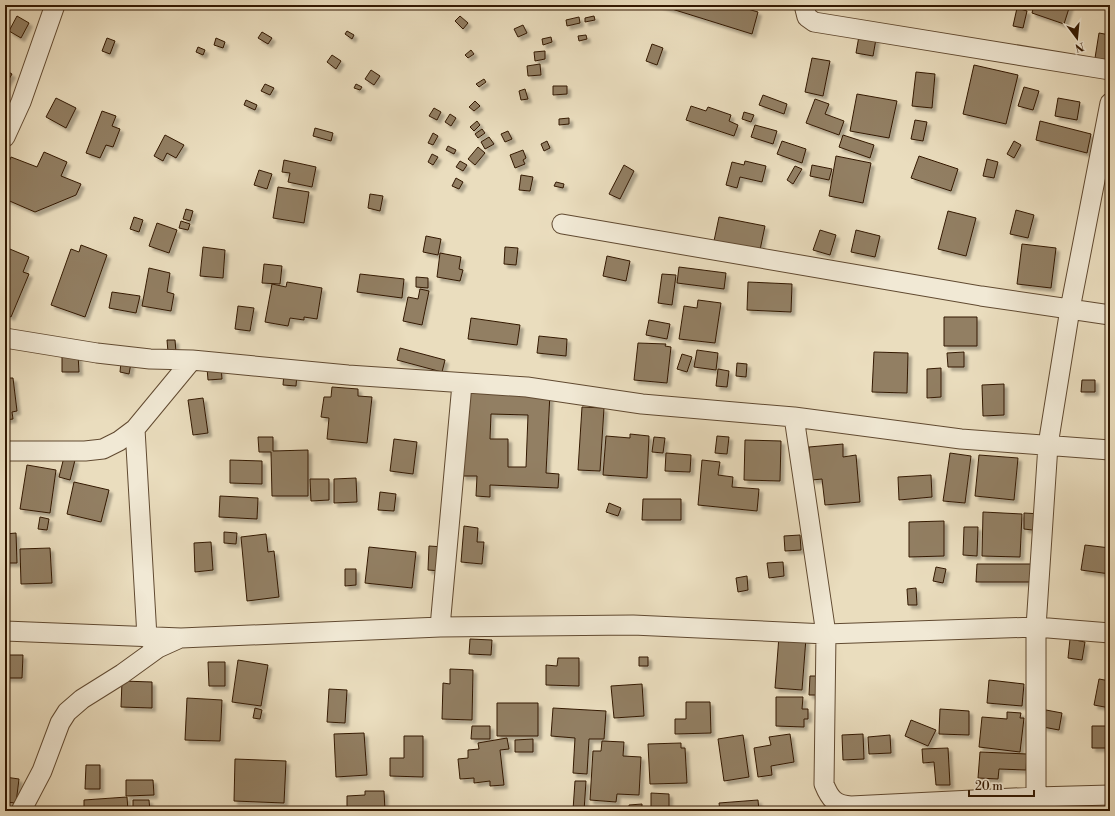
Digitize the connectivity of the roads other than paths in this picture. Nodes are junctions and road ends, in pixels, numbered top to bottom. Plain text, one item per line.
1 (55, 5) edge
2 (804, 5) edge
3 (1110, 70) edge
4 (1110, 103) edge
5 (5, 137) edge
6 (562, 224) dead end
7 (1070, 309) junction
8 (1110, 314) edge
9 (5, 338) edge
10 (192, 360) junction
11 (462, 384) junction
12 (794, 417) junction
13 (135, 429) junction
14 (1048, 445) junction
15 (1110, 450) edge
16 (5, 451) edge
17 (440, 627) junction
18 (1036, 627) junction
19 (5, 631) edge
20 (1110, 633) edge
21 (826, 634) junction
22 (152, 642) junction
23 (1110, 795) edge
24 (1035, 804) edge
25 (20, 811) edge

1 - 5 street
2 - 3 street
4 - 7 street
6 - 7 street
7 - 8 street
7 - 14 street
9 - 10 street
10 - 11 street
10 - 13 street
11 - 12 street
11 - 17 street
12 - 14 street
12 - 21 street
13 - 16 street
13 - 22 street
14 - 15 street
14 - 18 street
17 - 21 street
17 - 22 street
18 - 20 street
18 - 21 street
18 - 24 street
19 - 22 street
21 - 24 street
22 - 25 street
23 - 24 street

